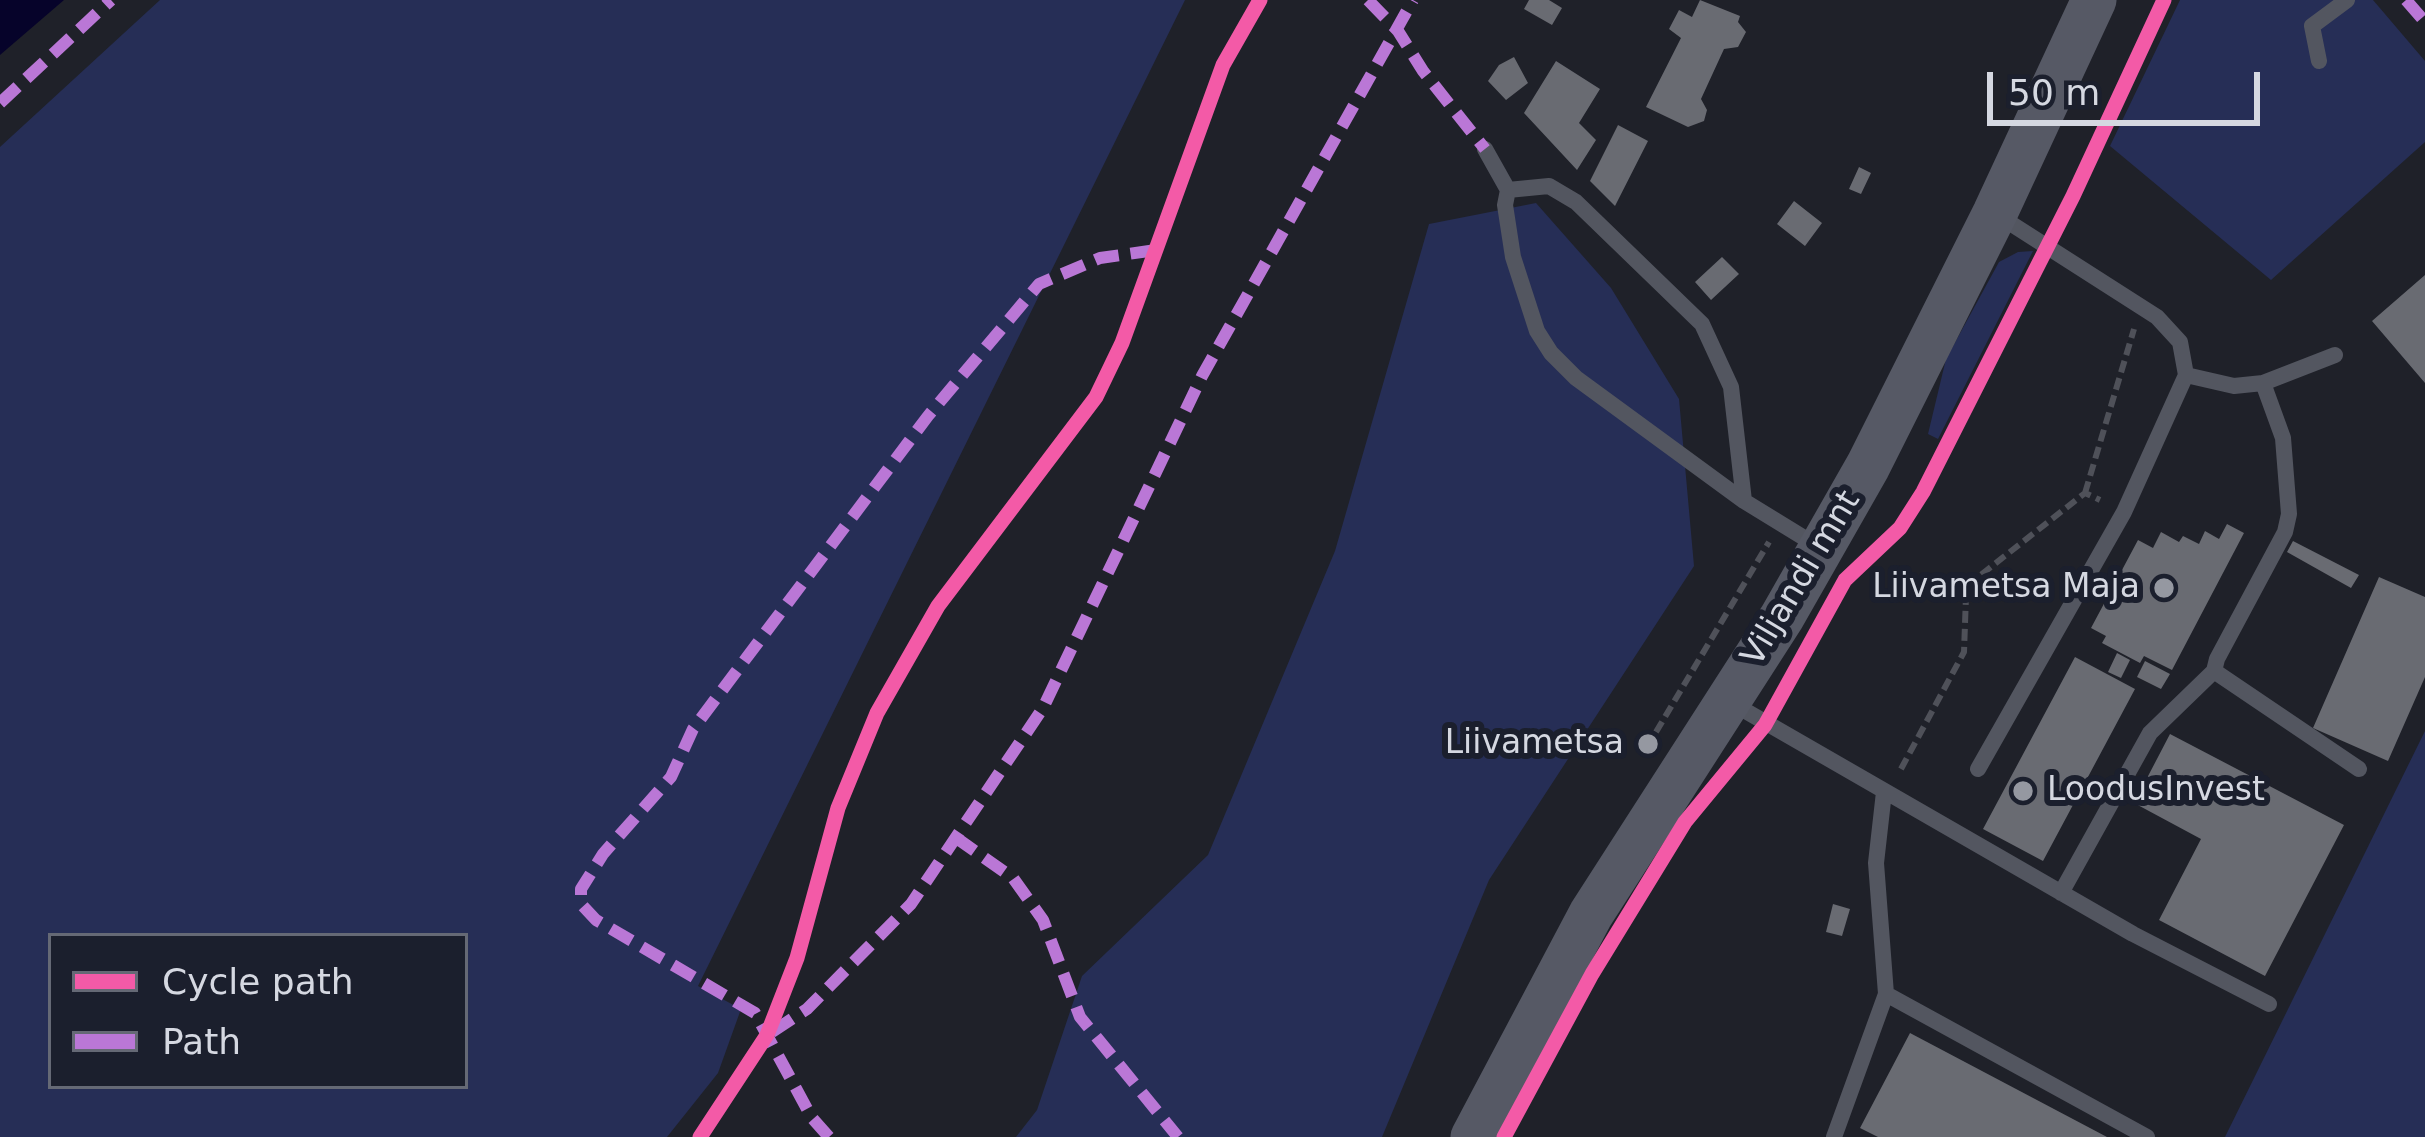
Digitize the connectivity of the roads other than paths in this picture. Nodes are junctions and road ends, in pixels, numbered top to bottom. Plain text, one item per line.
1 (2094, 0) edge
2 (2347, 0) edge
3 (2319, 61) dead end
4 (1485, 149) dead end
5 (1508, 190) junction
6 (1995, 214) junction
7 (2336, 355) dead end
8 (2186, 375) junction
9 (2263, 383) junction
10 (1744, 501) junction
11 (1822, 549) junction
12 (2214, 671) junction
13 (1729, 701) junction
14 (1978, 769) dead end
15 (2359, 769) dead end
16 (1884, 792) junction
17 (2061, 893) junction
18 (1886, 994) junction
19 (2269, 1004) dead end
20 (1473, 1137) edge
21 (1834, 1137) edge
22 (2147, 1137) edge

1 - 6 main road, Viljandi mnt
2 - 3 lane
4 - 5 lane
5 - 10 lane
5 - 10 lane
6 - 8 lane
6 - 11 main road, Viljandi mnt
7 - 9 lane
8 - 9 lane
8 - 14 lane
9 - 12 lane
10 - 11 lane
11 - 13 main road, Viljandi mnt
12 - 15 lane
12 - 17 lane
13 - 16 lane
13 - 20 main road, Viljandi mnt
16 - 17 lane
16 - 18 lane
17 - 19 lane
18 - 21 lane
18 - 22 lane

